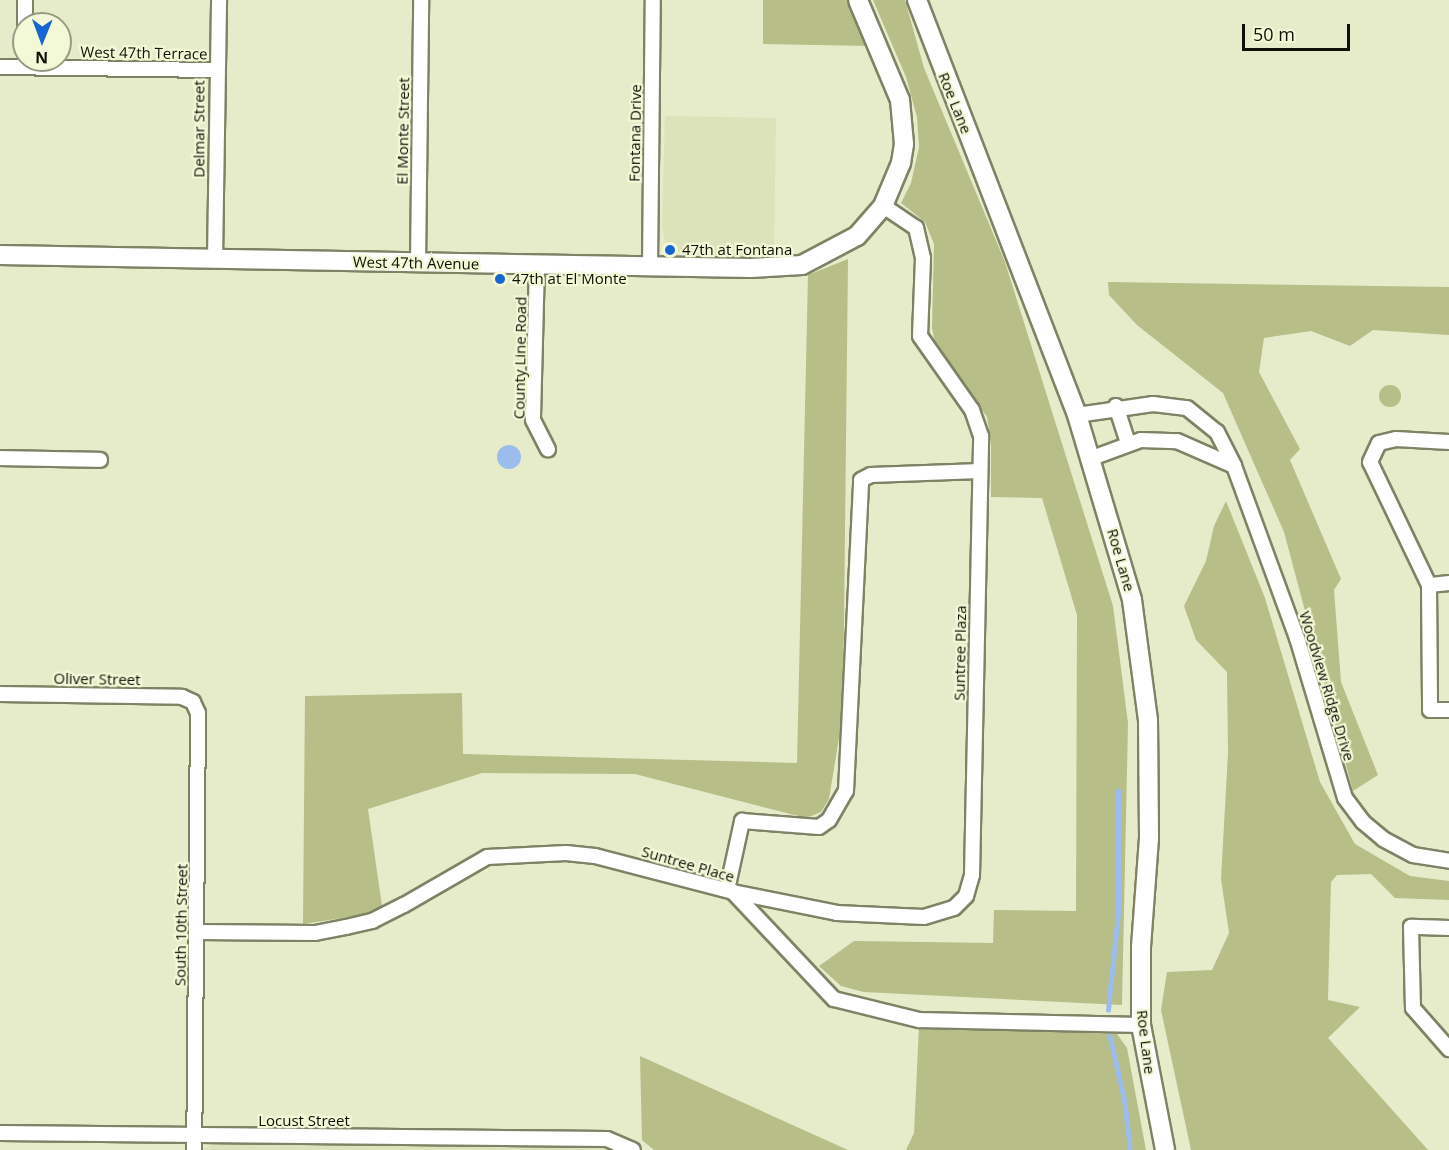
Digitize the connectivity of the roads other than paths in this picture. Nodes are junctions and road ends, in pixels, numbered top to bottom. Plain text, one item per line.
1 (219, 0) edge
2 (421, 0) edge
3 (654, 0) edge
4 (858, 0) edge
5 (917, 0) edge
6 (72, 65) edge
7 (216, 70) junction
8 (883, 206) junction
9 (0, 255) edge
10 (215, 259) junction
11 (418, 263) junction
12 (537, 264) junction
13 (650, 266) junction
14 (1116, 406) junction
15 (1077, 415) junction
16 (1449, 442) edge
17 (1128, 444) junction
18 (548, 449) dead end
19 (0, 458) edge
20 (1092, 458) junction
21 (100, 460) dead end
22 (1234, 466) junction
23 (980, 471) junction
24 (1449, 583) edge
25 (1429, 585) junction
26 (0, 694) edge
27 (193, 702) joint
28 (1449, 710) edge
29 (1449, 861) edge
30 (730, 891) junction
31 (1449, 928) edge
32 (198, 932) junction
33 (1140, 1025) junction
34 (1449, 1049) edge
35 (0, 1133) edge
36 (194, 1143) edge
37 (633, 1150) edge
38 (1165, 1150) edge

1 - 7 street, Delmar Street
2 - 11 street, El Monte Street
3 - 13 street, Fontana Drive
4 - 8 street, West 47th Avenue
5 - 15 street, Roe Lane
6 - 7 street, West 47th Terrace
7 - 10 street, Delmar Street
8 - 13 street, West 47th Avenue
8 - 23 street, Suntree Plaza
9 - 10 street, West 47th Avenue
10 - 11 street, West 47th Avenue
11 - 12 street, West 47th Avenue
12 - 13 street, West 47th Avenue
12 - 18 street, County Line Road
14 - 15 street, Woodview Ridge Drive
14 - 17 street
14 - 22 street, Woodview Ridge Drive
15 - 20 street, Roe Lane
16 - 25 street
17 - 20 street
17 - 22 street
19 - 21 street
20 - 33 street, Roe Lane
22 - 29 street, Woodview Ridge Drive
23 - 30 street
23 - 30 street, Suntree Plaza
24 - 25 street
25 - 28 street
26 - 27 street, Oliver Street
27 - 32 street, South 10th Street
30 - 32 street, Suntree Place
30 - 33 street, Suntree Place
31 - 34 street
32 - 36 street, South 10th Street
33 - 38 street, Roe Lane
35 - 36 street, Locust Street
36 - 37 street, Locust Street

